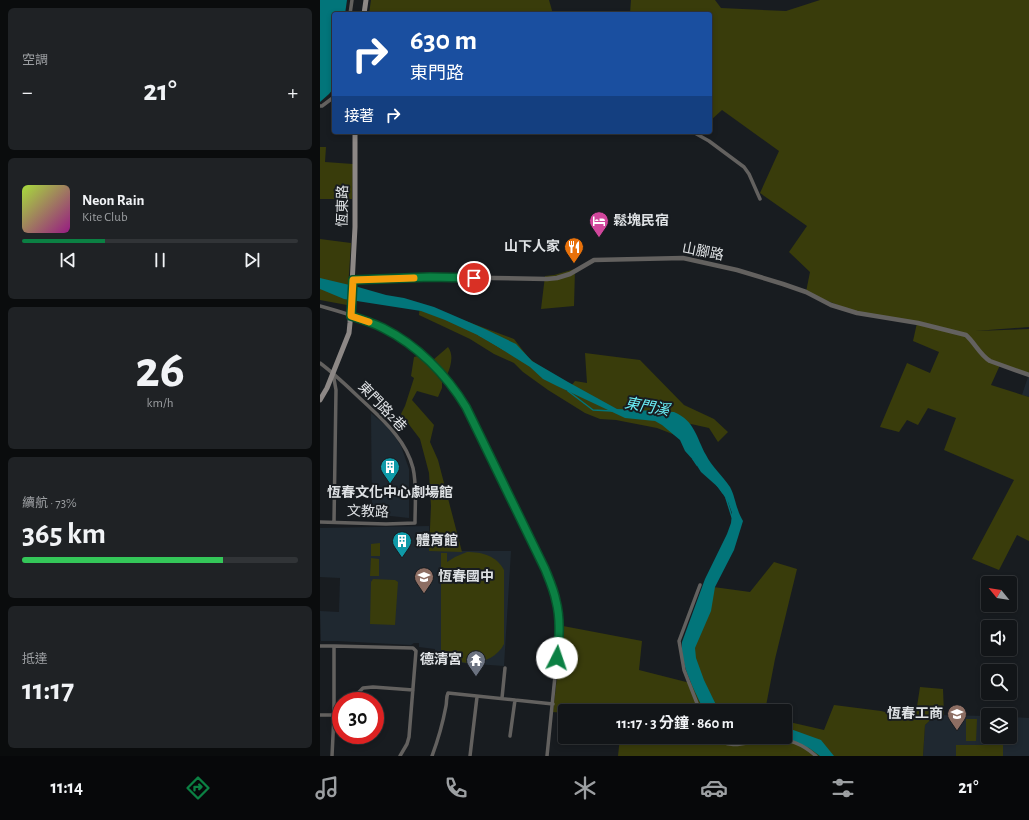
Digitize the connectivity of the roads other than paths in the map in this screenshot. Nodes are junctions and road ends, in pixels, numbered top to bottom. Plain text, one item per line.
1 (352, 0) edge
2 (366, 0) edge
3 (350, 12) edge
4 (364, 12) edge
5 (332, 98) edge
6 (320, 106) edge
7 (355, 134) edge
8 (697, 134) edge
9 (760, 199) dead end
10 (353, 281) junction
11 (320, 306) edge
12 (351, 316) junction
13 (320, 363) edge
14 (333, 373) junction
15 (1029, 375) edge
16 (320, 400) edge
17 (320, 522) edge
18 (334, 522) junction
19 (415, 524) joint
20 (700, 585) dead end
21 (320, 646) edge
22 (334, 646) junction
23 (505, 668) dead end
24 (413, 690) junction
25 (334, 692) edge
26 (360, 692) edge
27 (477, 697) junction
28 (502, 698) junction
29 (514, 700) junction
30 (553, 704) junction
31 (697, 704) edge
32 (320, 715) edge
33 (332, 715) edge
34 (510, 736) dead end
35 (792, 743) edge
36 (333, 744) edge
37 (332, 756) edge
38 (400, 756) edge
39 (432, 756) edge
40 (470, 756) edge
41 (547, 756) edge
42 (816, 756) edge

1 - 3 street
2 - 4 main road
5 - 6 street
7 - 10 main road, 恆東路
8 - 9 street
10 - 12 main road, 恆東路
10 - 15 street, 山腳路
11 - 12 street
12 - 14 main road, 恆東路
12 - 30 street
13 - 14 street, 東門路2巷
14 - 16 main road, 恆東路
14 - 18 street
14 - 19 street, 東門路2巷
17 - 18 street, 文教路
18 - 19 street, 文教路
20 - 31 street
21 - 22 street
22 - 24 street
22 - 25 street
23 - 28 street
24 - 26 street
24 - 38 street
27 - 28 street
27 - 39 street
27 - 40 street
28 - 29 street
29 - 30 street
29 - 34 street
30 - 41 street
32 - 33 street
35 - 42 street
36 - 37 street

